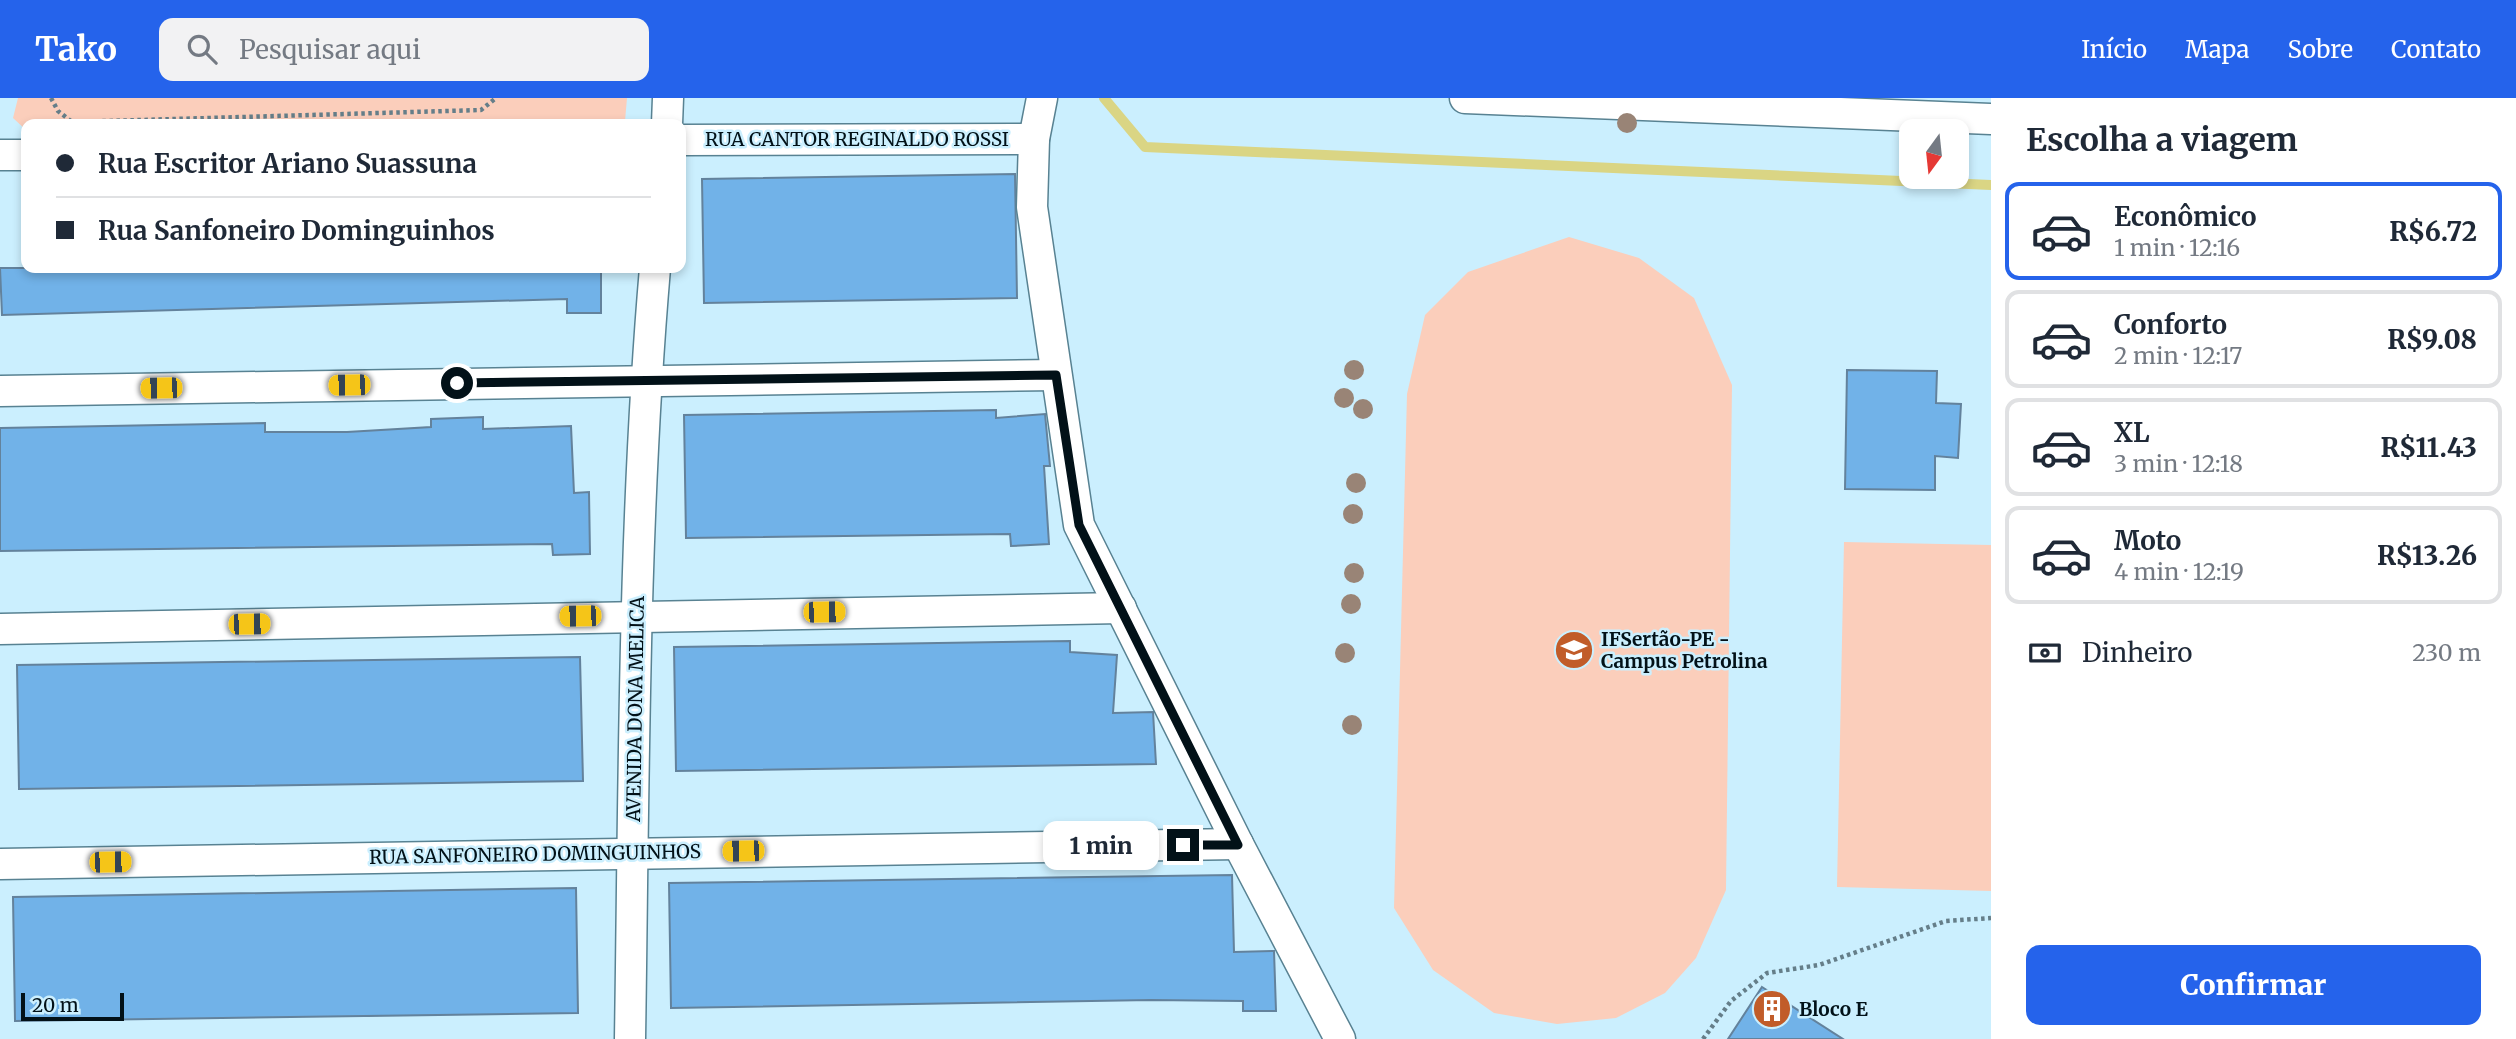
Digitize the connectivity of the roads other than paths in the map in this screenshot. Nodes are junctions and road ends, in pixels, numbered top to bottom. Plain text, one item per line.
1 (668, 98) edge
2 (1042, 98) edge
3 (1465, 98) edge
4 (1879, 107) edge
5 (667, 119) edge
6 (1991, 119) edge
7 (1034, 139) junction
8 (686, 140) edge
9 (0, 155) edge
10 (21, 155) edge
11 (655, 273) edge
12 (1056, 375) junction
13 (645, 380) junction
14 (0, 391) edge
15 (1121, 608) junction
16 (635, 615) junction
17 (0, 629) edge
18 (1238, 845) junction
19 (633, 852) junction
20 (0, 864) edge
21 (630, 1039) edge
22 (1340, 1039) edge

1 - 5 street
2 - 7 street
3 - 4 street
4 - 6 street
7 - 8 street, RUA CANTOR REGINALDO ROSSI
7 - 12 street
9 - 10 street
11 - 13 street, AVENIDA DONA MELICA
12 - 13 street
12 - 15 street
13 - 14 street
13 - 16 street, AVENIDA DONA MELICA
15 - 16 street
15 - 18 street
16 - 17 street
16 - 19 street, AVENIDA DONA MELICA
18 - 19 street, RUA SANFONEIRO DOMINGUINHOS
18 - 22 street
19 - 20 street, RUA SANFONEIRO DOMINGUINHOS
19 - 21 street, AVENIDA DONA MELICA

